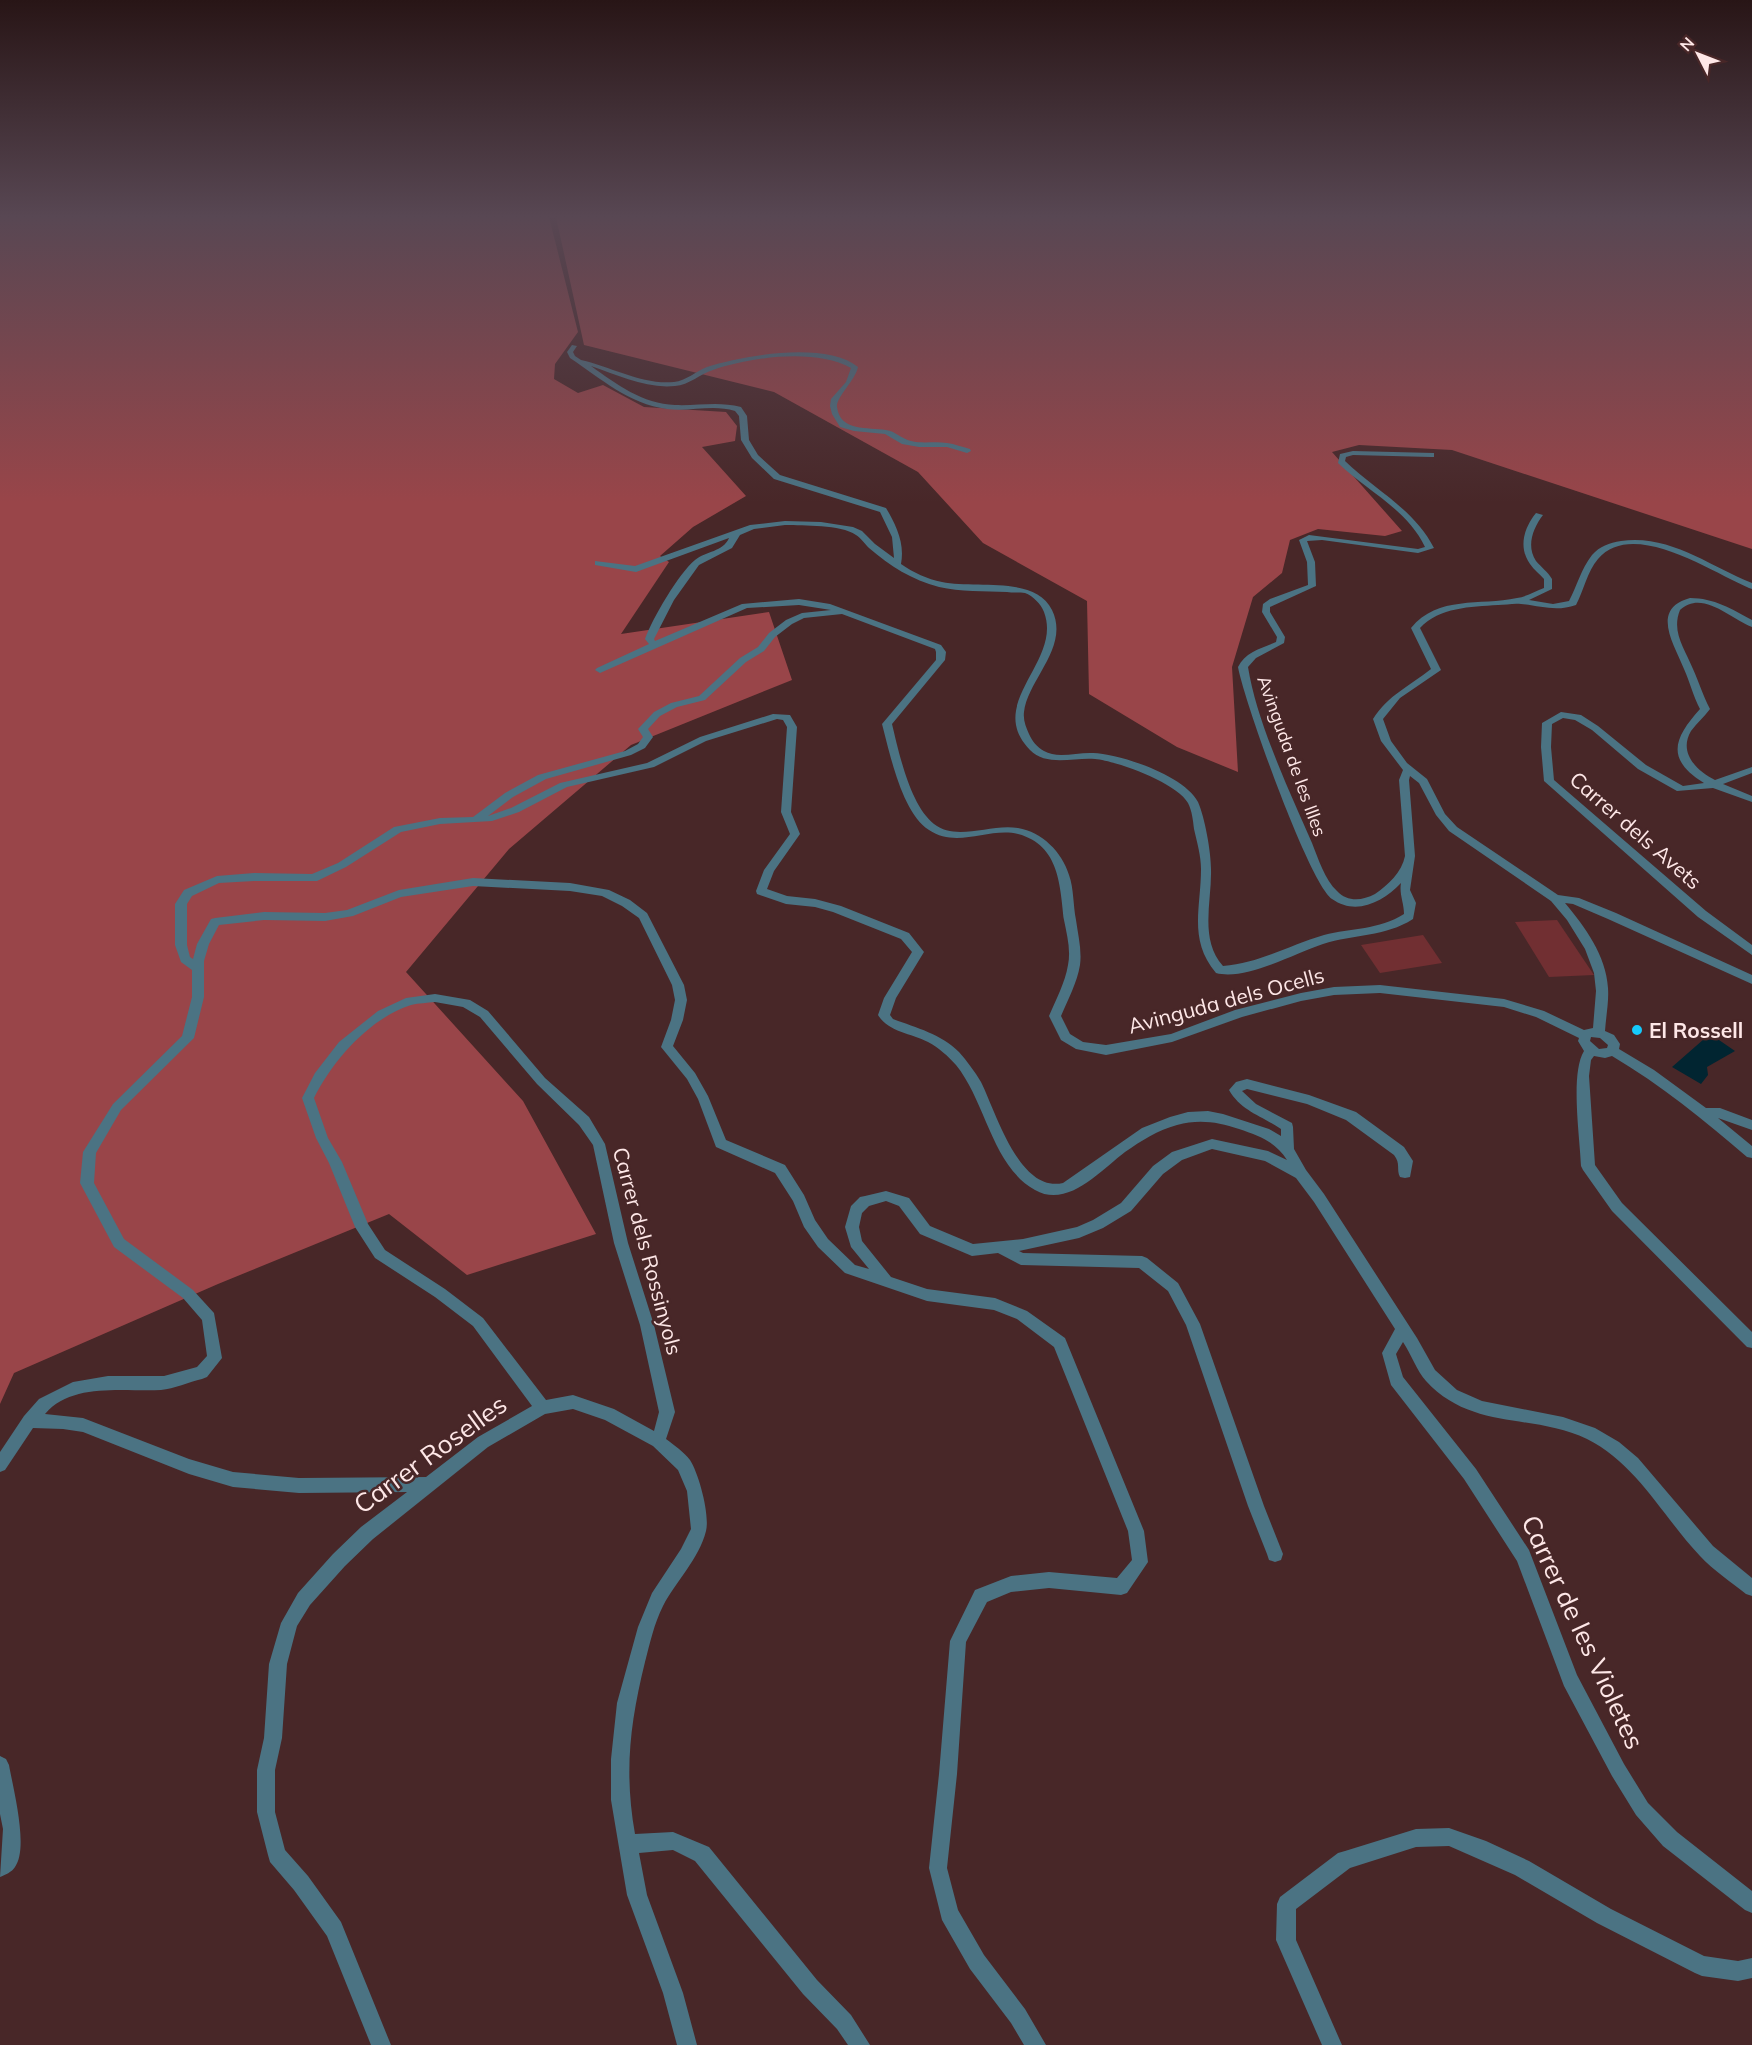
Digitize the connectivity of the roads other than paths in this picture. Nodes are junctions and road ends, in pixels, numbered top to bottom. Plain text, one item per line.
1 (574, 346) dead end
2 (578, 361) junction
3 (967, 451) dead end
4 (1431, 455) dead end
5 (1539, 515) dead end
6 (736, 534) junction
7 (598, 563) dead end
8 (897, 565) junction
9 (1752, 586) edge
10 (1518, 601) junction
11 (842, 612) junction
12 (1752, 624) edge
13 (654, 645) junction
14 (600, 670) dead end
15 (1408, 769) junction
16 (1752, 770) edge
17 (1712, 785) junction
18 (1752, 799) edge
19 (475, 820) junction
20 (1409, 866) junction
21 (1555, 898) junction
22 (1752, 951) edge
23 (197, 968) junction
24 (1752, 980) edge
25 (1599, 1033) junction
26 (1585, 1036) junction
27 (1591, 1050) junction
28 (1613, 1051) junction
29 (1702, 1113) junction
30 (1752, 1125) edge
31 (1288, 1147) junction
32 (1752, 1153) edge
33 (1405, 1173) dead end
34 (1301, 1174) junction
35 (1000, 1247) junction
36 (888, 1283) junction
37 (1403, 1329) junction
38 (1752, 1342) edge
39 (543, 1408) junction
40 (29, 1421) junction
41 (658, 1441) junction
42 (0, 1465) edge
43 (429, 1485) junction
44 (1275, 1554) dead end
45 (1752, 1588) edge
46 (0, 1765) edge
47 (628, 1844) junction
48 (0, 1868) edge
49 (1752, 1903) edge
50 (1752, 1968) edge
51 (381, 2045) edge
52 (687, 2045) edge
53 (860, 2045) edge
54 (1036, 2045) edge
55 (1332, 2045) edge

1 - 2 street
2 - 3 street
2 - 8 street
4 - 20 street, Avinguda de les Illes
5 - 10 street
6 - 7 street
6 - 8 street
6 - 13 street
8 - 20 street
9 - 10 street
10 - 15 street
11 - 13 street
11 - 19 street, Avinguda dels Ocells
11 - 26 street, Avinguda dels Ocells
12 - 17 street
13 - 14 street
15 - 20 street
15 - 21 street
16 - 17 street
17 - 18 street
17 - 22 street, Carrer dels Avets
19 - 23 street
19 - 31 street
21 - 24 street
21 - 25 street
23 - 36 street
23 - 40 street
25 - 26 street
25 - 28 street
26 - 27 street
27 - 28 street
27 - 38 street
28 - 29 street
29 - 30 street
29 - 32 street
31 - 33 street
31 - 34 street
34 - 35 street
34 - 37 street
35 - 36 street
35 - 44 street
36 - 54 street
37 - 45 street
37 - 49 street, Carrer de les Violetes
39 - 41 street, Carrer Roselles
39 - 41 street, Carrer dels Rossinyols
39 - 43 street, Carrer Roselles
40 - 42 street
40 - 43 street
41 - 47 street, Carrer Roselles
43 - 51 street, Carrer Roselles
46 - 48 street
47 - 52 street, Carrer Roselles
47 - 53 street
50 - 55 street

